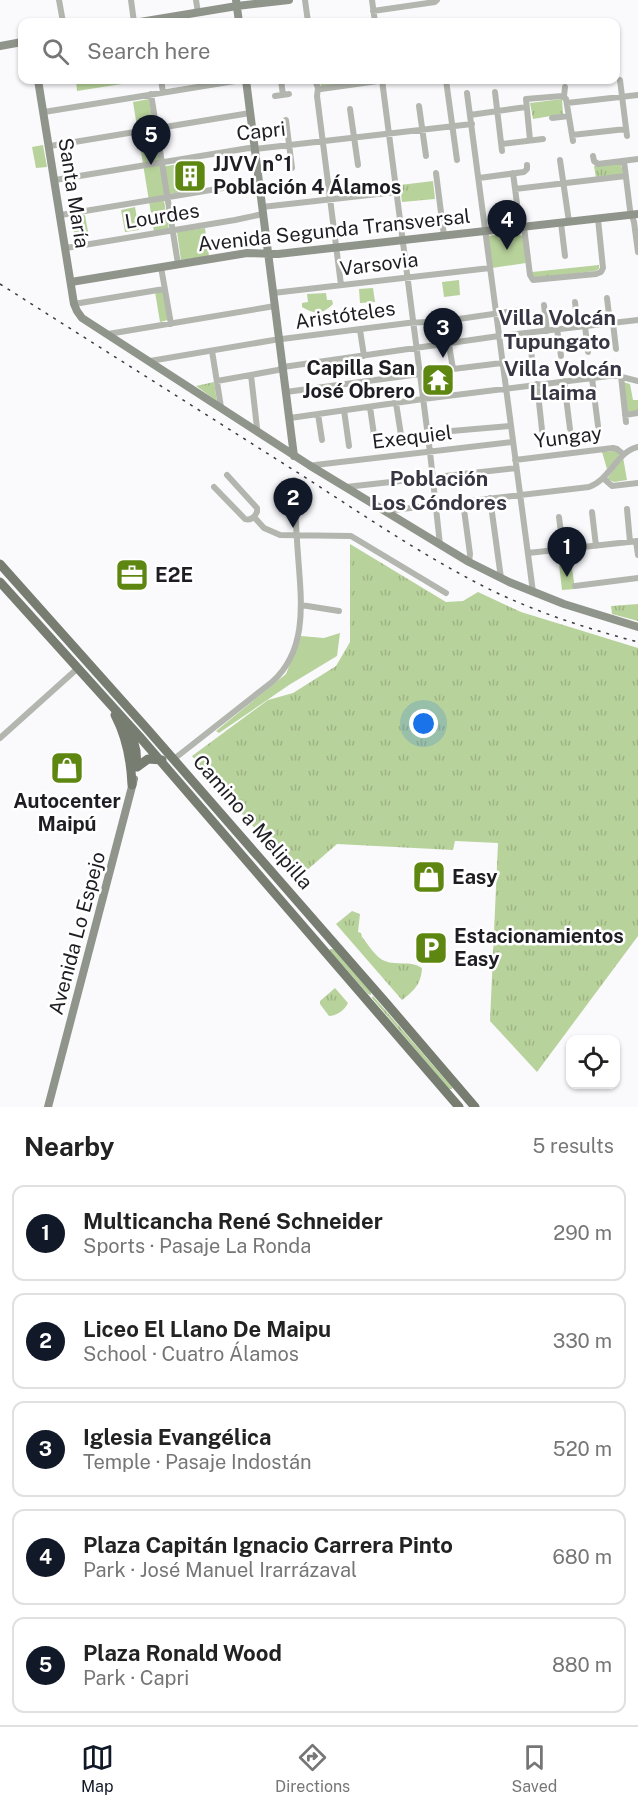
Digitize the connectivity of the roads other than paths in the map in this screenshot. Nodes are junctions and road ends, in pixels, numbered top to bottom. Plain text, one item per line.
1 (59, 0) edge
2 (131, 0) edge
3 (196, 0) edge
4 (289, 0) edge
5 (306, 0) edge
6 (372, 0) edge
7 (437, 0) edge
8 (425, 2) edge
9 (237, 3) edge
10 (373, 11) junction
11 (198, 13) junction
12 (62, 18) edge
13 (134, 18) edge
14 (169, 18) edge
15 (239, 18) edge
16 (308, 18) edge
17 (374, 18) edge
18 (18, 43) edge
19 (0, 46) edge
20 (620, 80) dead end
21 (39, 84) edge
22 (162, 84) edge
23 (215, 84) edge
24 (246, 84) edge
25 (281, 84) edge
26 (316, 84) edge
27 (356, 84) edge
28 (384, 84) edge
29 (447, 84) edge
30 (565, 87) dead end
31 (318, 88) junction
32 (163, 92) junction
33 (495, 92) dead end
34 (468, 93) dead end
35 (151, 94) junction
36 (282, 95) dead end
37 (638, 95) edge
38 (622, 97) junction
39 (566, 100) junction
40 (419, 105) dead end
41 (526, 107) junction
42 (350, 109) dead end
43 (497, 111) junction
44 (44, 112) junction
45 (250, 113) junction
46 (470, 115) junction
47 (569, 116) junction
48 (552, 118) dead end
49 (286, 120) dead end
50 (472, 124) junction
51 (453, 126) junction
52 (156, 129) junction
53 (423, 130) junction
54 (389, 134) junction
55 (354, 138) junction
56 (543, 139) dead end
57 (530, 140) junction
58 (322, 141) junction
59 (289, 145) junction
60 (50, 146) junction
61 (255, 149) junction
62 (426, 156) dead end
63 (593, 156) dead end
64 (638, 159) edge
65 (457, 160) dead end
66 (560, 160) dead end
67 (624, 161) junction
68 (162, 162) junction
69 (358, 165) dead end
70 (527, 165) dead end
71 (292, 168) dead end
72 (436, 173) dead end
73 (513, 174) junction
74 (626, 176) junction
75 (479, 178) junction
76 (55, 180) junction
77 (259, 182) junction
78 (563, 184) junction
79 (516, 189) junction
80 (396, 192) junction
81 (168, 197) junction
82 (330, 199) junction
83 (263, 210) junction
84 (635, 214) edge
85 (61, 215) junction
86 (598, 219) junction
87 (565, 222) junction
88 (522, 227) junction
89 (173, 231) junction
90 (486, 231) junction
91 (444, 236) junction
92 (402, 240) junction
93 (66, 248) junction
94 (337, 248) junction
95 (638, 252) edge
96 (268, 253) junction
97 (565, 256) dead end
98 (178, 264) junction
99 (161, 267) junction
100 (490, 268) junction
101 (407, 277) junction
102 (71, 282) junction
103 (341, 285) junction
104 (164, 289) junction
105 (273, 293) junction
106 (607, 298) dead end
107 (575, 303) dead end
108 (544, 305) dead end
109 (275, 306) junction
110 (76, 308) junction
111 (521, 310) dead end
112 (496, 313) junction
113 (638, 320) edge
114 (445, 321) junction
115 (412, 323) junction
116 (611, 323) junction
117 (171, 324) junction
118 (581, 327) junction
119 (557, 329) junction
120 (360, 330) junction
121 (547, 331) junction
122 (529, 333) junction
123 (108, 334) junction
124 (499, 336) junction
125 (279, 340) junction
126 (448, 344) junction
127 (416, 348) junction
128 (616, 349) dead end
129 (212, 351) junction
130 (588, 352) dead end
131 (364, 356) junction
132 (561, 356) dead end
133 (532, 359) dead end
134 (150, 361) junction
135 (502, 363) junction
136 (283, 367) junction
137 (420, 374) junction
138 (251, 375) junction
139 (621, 376) junction
140 (592, 378) junction
141 (217, 381) junction
142 (564, 381) junction
143 (638, 381) edge
144 (537, 384) junction
145 (505, 388) junction
146 (286, 392) junction
147 (423, 399) junction
148 (396, 403) junction
149 (221, 407) junction
150 (370, 407) junction
151 (344, 410) junction
152 (638, 413) edge
153 (318, 414) junction
154 (290, 418) junction
155 (244, 422) junction
156 (510, 426) junction
157 (598, 426) dead end
158 (257, 428) junction
159 (570, 429) dead end
160 (542, 430) dead end
161 (428, 433) junction
162 (401, 435) dead end
163 (322, 440) dead end
164 (375, 442) dead end
165 (512, 442) junction
166 (349, 446) dead end
167 (638, 447) edge
168 (430, 452) junction
169 (294, 454) junction
170 (623, 454) junction
171 (515, 460) junction
172 (315, 465) junction
173 (516, 468) junction
174 (227, 475) dead end
175 (433, 477) junction
176 (603, 478) junction
177 (294, 480) dead end
178 (638, 483) edge
179 (214, 487) dead end
180 (346, 487) junction
181 (519, 495) junction
182 (490, 498) junction
183 (463, 501) junction
184 (436, 505) junction
185 (627, 509) dead end
186 (385, 510) junction
187 (592, 512) dead end
188 (254, 517) junction
189 (559, 517) dead end
190 (297, 536) junction
191 (635, 541) edge
192 (441, 545) junction
193 (596, 546) junction
194 (563, 549) junction
195 (528, 553) junction
196 (638, 555) edge
197 (469, 562) junction
198 (0, 564) edge
199 (501, 578) junction
200 (638, 578) edge
201 (0, 582) edge
202 (575, 586) dead end
203 (533, 592) junction
204 (446, 593) dead end
205 (302, 605) junction
206 (339, 611) dead end
207 (638, 627) edge
208 (78, 668) junction
209 (109, 684) junction
210 (111, 705) junction
211 (129, 725) junction
212 (0, 738) edge
213 (174, 759) junction
214 (160, 761) junction
215 (182, 768) junction
216 (134, 776) junction
217 (210, 800) junction
218 (200, 808) junction
219 (333, 941) junction
220 (323, 949) junction
221 (459, 1088) junction
222 (450, 1096) junction
223 (48, 1107) edge
224 (459, 1107) edge
225 (475, 1107) edge

1 - 12 street
2 - 13 street
3 - 11 street
4 - 9 street
5 - 16 street
6 - 10 street
7 - 8 street
8 - 10 street
9 - 11 street
9 - 15 street
10 - 17 street
11 - 14 street
18 - 19 street
20 - 38 street
21 - 44 street, Santa María
22 - 32 street
23 - 32 street
24 - 45 street
25 - 36 street
26 - 31 street
27 - 31 street
28 - 54 street
29 - 51 street
30 - 39 street
31 - 58 street
32 - 35 street
33 - 43 street
34 - 46 street
35 - 44 street
35 - 52 street
37 - 38 street
38 - 39 street
38 - 47 street
39 - 41 street
39 - 47 street
40 - 53 street
41 - 43 street
41 - 57 street
42 - 55 street
43 - 46 street
43 - 57 street
44 - 60 street, Santa María
45 - 52 street
45 - 61 street
46 - 50 street
47 - 48 street
49 - 59 street
50 - 51 street, Capri
50 - 75 street
51 - 53 street, Capri
51 - 65 street
52 - 60 street
52 - 68 street
53 - 54 street, Capri
53 - 62 street
54 - 55 street, Capri
54 - 80 street
55 - 58 street, Capri
55 - 69 street
56 - 57 street
58 - 59 street, Capri
58 - 82 street
59 - 61 street, Capri
59 - 71 street
60 - 76 street, Santa María
61 - 68 street, Capri
61 - 77 street
63 - 67 street
64 - 67 street
66 - 78 street
67 - 74 street
68 - 76 street, Capri
68 - 81 street
70 - 73 street
72 - 91 street
73 - 75 street
73 - 79 street
74 - 78 street
74 - 84 street
75 - 90 street
76 - 85 street, Santa María
77 - 81 street
77 - 83 street
78 - 79 street
78 - 87 street
79 - 88 street
80 - 82 street, Lourdes
80 - 92 street
81 - 85 street
81 - 89 street
82 - 83 street, Lourdes
82 - 94 street
83 - 89 street, Lourdes
83 - 96 street
84 - 86 street, Avenida Segunda Transversal
84 - 95 street
85 - 93 street, Santa María
86 - 87 street, Avenida Segunda Transversal
86 - 88 street
87 - 88 street, Avenida Segunda Transversal
87 - 97 street
88 - 90 street, Avenida Segunda Transversal
89 - 93 street, Lourdes
89 - 98 street
90 - 91 street, Avenida Segunda Transversal
90 - 100 street
91 - 92 street, Avenida Segunda Transversal
92 - 94 street, Avenida Segunda Transversal
92 - 101 street
93 - 102 street, Santa María
94 - 96 street, Avenida Segunda Transversal
94 - 103 street
96 - 98 street, Avenida Segunda Transversal
96 - 105 street
98 - 99 street, Avenida Segunda Transversal
99 - 102 street, Avenida Segunda Transversal
99 - 104 street
100 - 101 street, Varsovia
100 - 112 street
101 - 103 street, Varsovia
101 - 115 street
102 - 110 street, Santa María
103 - 105 street, Varsovia
104 - 110 street
104 - 117 street
105 - 109 street
106 - 116 street
107 - 118 street
108 - 121 street
109 - 117 street
109 - 125 street
110 - 123 street
111 - 112 street, Aristóteles
112 - 114 street, Aristóteles
112 - 124 street
113 - 116 street
114 - 115 street, Aristóteles
114 - 126 street
115 - 120 street, Aristóteles
115 - 127 street
116 - 118 street
116 - 128 street
117 - 123 street
118 - 119 street
118 - 130 street
119 - 121 street
119 - 132 street
120 - 125 street, Aristóteles
120 - 131 street
121 - 122 street
122 - 124 street
122 - 133 street
123 - 134 street
124 - 126 street
124 - 135 street
125 - 129 street, Aristóteles
125 - 136 street
126 - 127 street
126 - 135 street
127 - 131 street
127 - 137 street
129 - 134 street, Aristóteles
129 - 141 street
131 - 136 street
134 - 149 street
135 - 145 street
136 - 138 street
136 - 146 street
137 - 146 street
137 - 147 street
138 - 141 street
138 - 158 street
139 - 140 street
139 - 143 street
139 - 152 street
140 - 142 street
140 - 157 street
141 - 149 street
142 - 144 street
142 - 159 street
144 - 145 street
144 - 160 street
145 - 147 street
145 - 156 street
146 - 154 street
147 - 148 street
147 - 161 street
148 - 150 street
148 - 162 street
149 - 155 street
150 - 151 street
150 - 164 street
151 - 153 street
151 - 166 street
153 - 154 street
153 - 163 street
154 - 169 street
155 - 158 street
155 - 169 street
156 - 161 street
156 - 165 street
158 - 169 street
161 - 168 street
165 - 168 street, Exequiel
165 - 171 street
167 - 170 street
168 - 172 street, Exequiel
168 - 175 street
169 - 172 street
169 - 180 street
170 - 171 street, Yungay
170 - 176 street
171 - 173 street
172 - 180 street
173 - 175 street, Yungay
173 - 181 street
174 - 188 street
175 - 180 street, Yungay
175 - 184 street
176 - 178 street
176 - 181 street
177 - 190 street
179 - 188 street
180 - 186 street
181 - 182 street
181 - 195 street
182 - 183 street
182 - 199 street
183 - 184 street
183 - 197 street
184 - 186 street
184 - 192 street
185 - 191 street
186 - 192 street
187 - 193 street
188 - 190 street
189 - 194 street
190 - 204 street
190 - 205 street
191 - 193 street
191 - 196 street
192 - 197 street
193 - 194 street
194 - 195 street
195 - 203 street
197 - 199 street
198 - 209 main road, Camino a Melipilla
199 - 203 street
200 - 202 street
201 - 208 main road, Camino a Melipilla
203 - 207 street
205 - 206 street
205 - 213 street
208 - 210 main road, Camino a Melipilla
208 - 212 street
209 - 211 main road
209 - 213 main road, Camino a Melipilla
210 - 211 main road, Camino a Melipilla
210 - 216 main road
211 - 214 main road, Camino a Melipilla
211 - 216 main road
213 - 215 main road, Camino a Melipilla
214 - 215 main road
214 - 216 main road
214 - 218 main road, Camino a Melipilla
215 - 217 main road, Camino a Melipilla
216 - 223 street, Avenida Lo Espejo
217 - 218 main road
217 - 219 main road, Camino a Melipilla
218 - 220 main road, Camino a Melipilla
219 - 220 main road
219 - 221 main road, Camino a Melipilla
220 - 222 main road, Camino a Melipilla
221 - 222 main road
221 - 225 main road, Camino a Melipilla
222 - 224 main road, Camino a Melipilla

